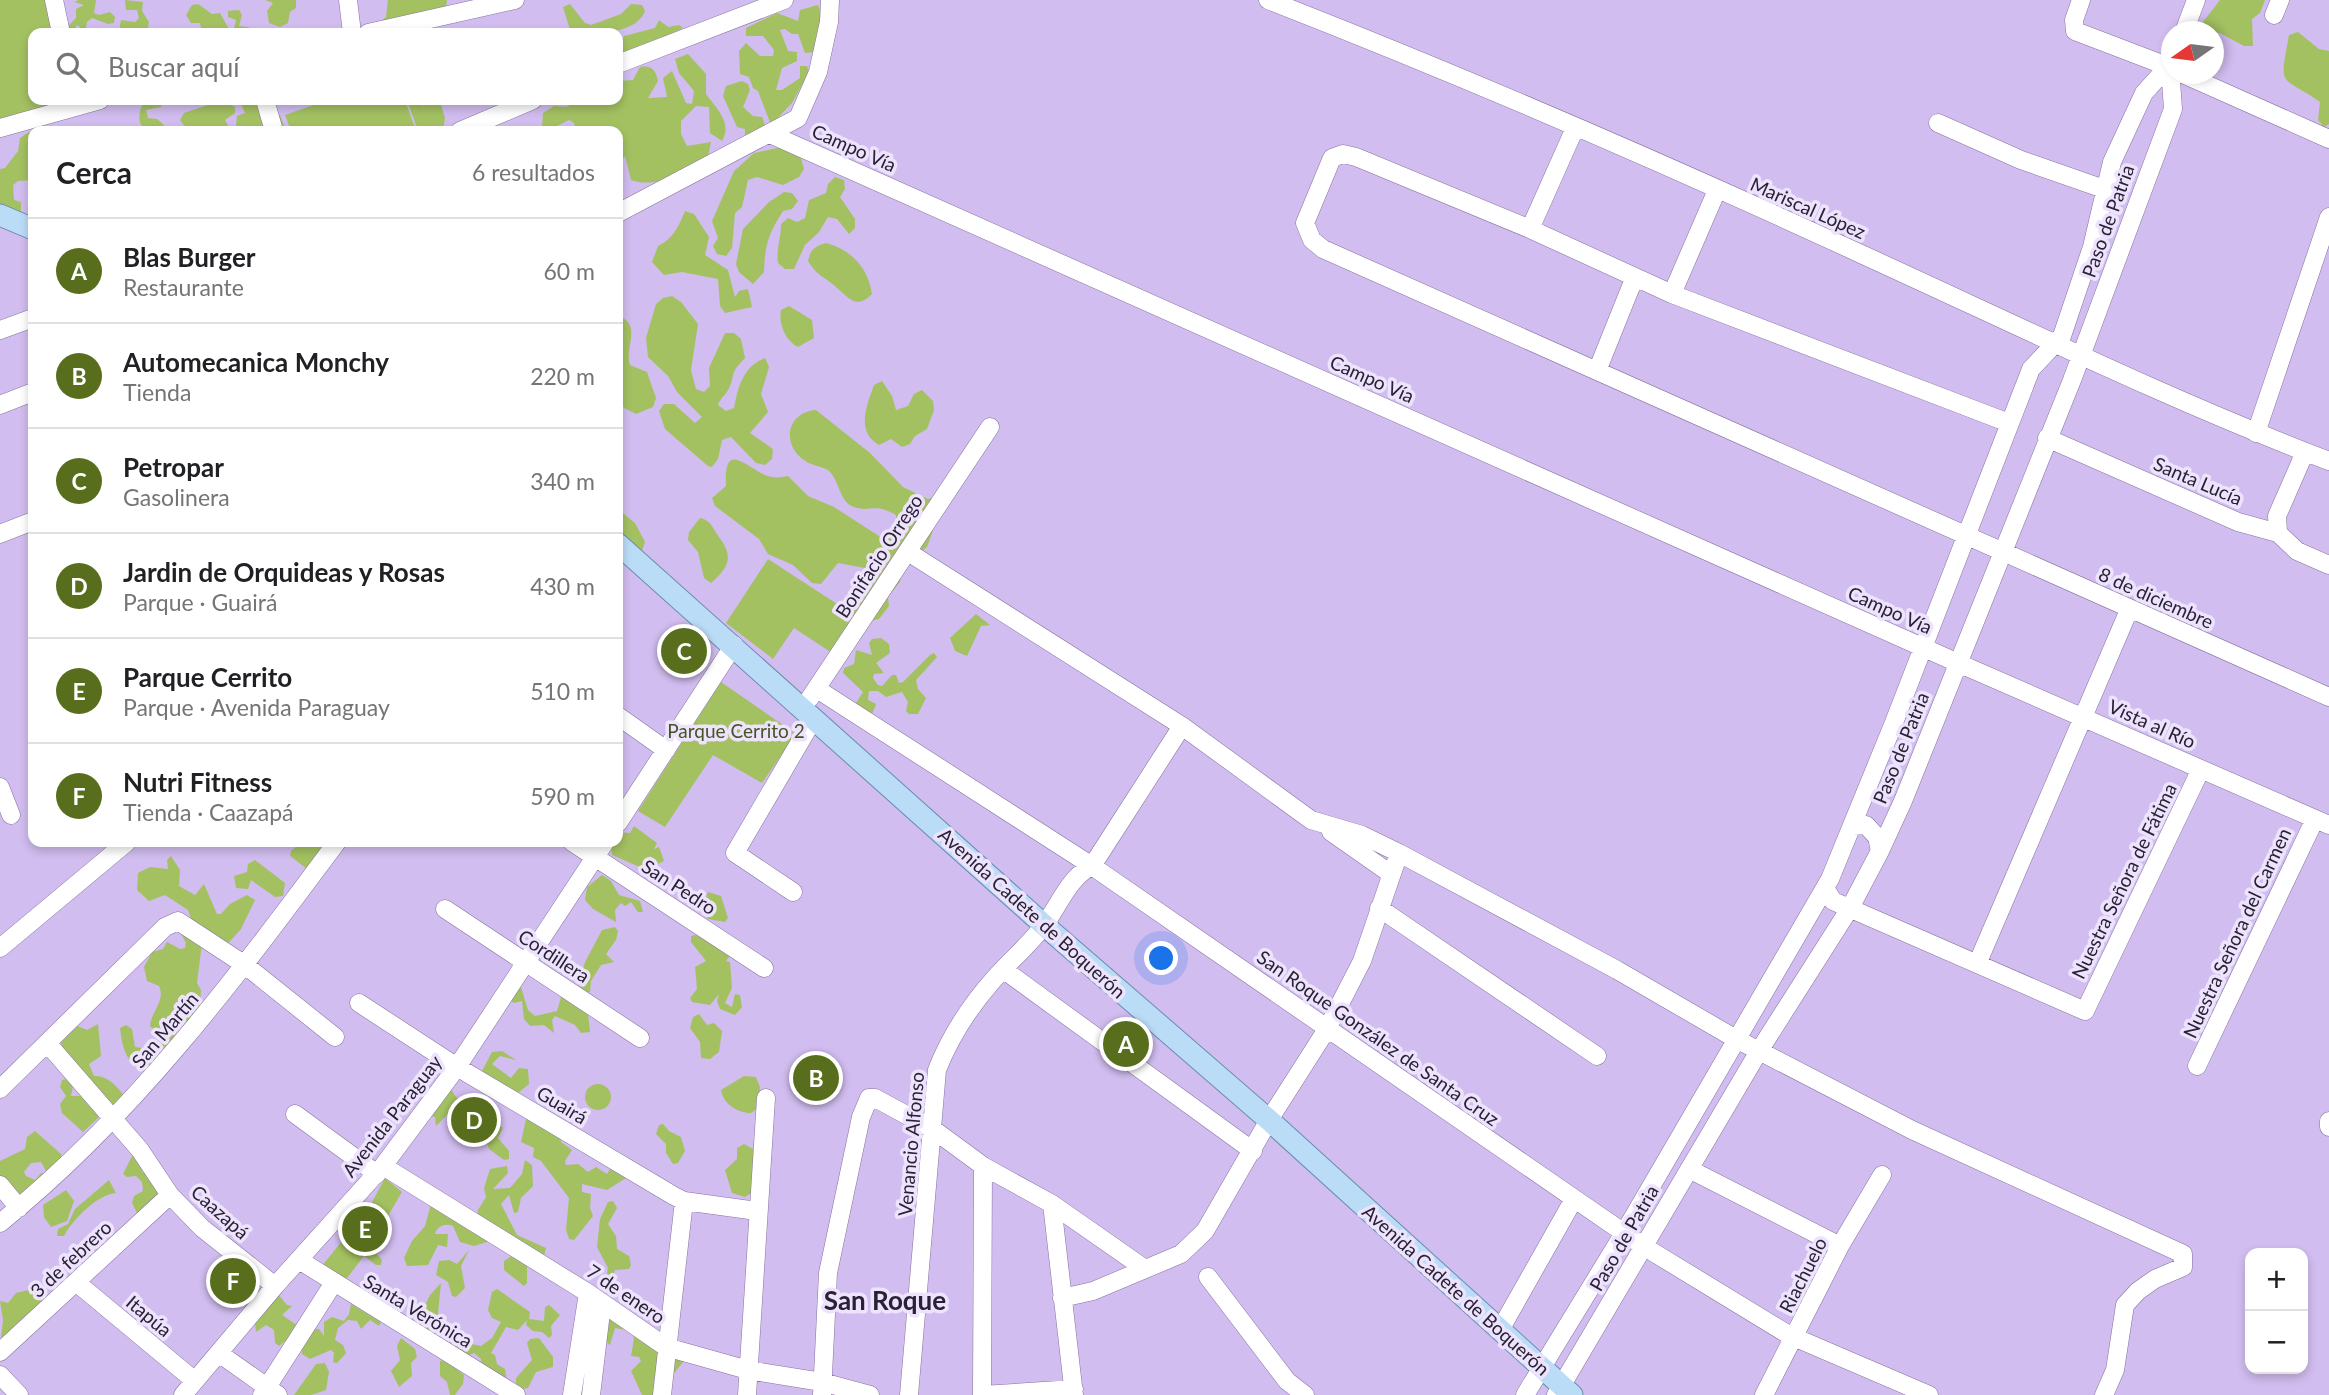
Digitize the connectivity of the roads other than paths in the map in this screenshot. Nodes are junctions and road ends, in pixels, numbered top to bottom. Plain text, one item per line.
1 (54, 0) edge
2 (348, 0) edge
3 (515, 0) edge
4 (784, 0) edge
5 (831, 0) edge
6 (1268, 0) edge
7 (2081, 0) edge
8 (2196, 0) edge
9 (2188, 21) edge
10 (60, 28) edge
11 (351, 28) edge
12 (390, 28) edge
13 (623, 62) edge
14 (2161, 63) edge
15 (2161, 79) edge
16 (2174, 84) edge
17 (2205, 84) edge
18 (69, 105) edge
19 (266, 105) edge
20 (521, 105) edge
21 (1938, 123) dead end
22 (273, 126) edge
23 (472, 126) edge
24 (0, 128) edge
25 (1575, 128) junction
26 (770, 134) junction
27 (2329, 139) edge
28 (2104, 189) junction
29 (1717, 190) junction
30 (623, 210) edge
31 (0, 215) edge
32 (2329, 217) edge
33 (28, 224) edge
34 (1530, 229) junction
35 (2321, 271) edge
36 (1634, 279) junction
37 (1672, 295) junction
38 (28, 320) edge
39 (0, 330) edge
40 (2053, 345) junction
41 (2080, 357) junction
42 (1597, 371) junction
43 (28, 394) edge
44 (0, 405) edge
45 (2009, 422) junction
46 (990, 427) dead end
47 (2256, 433) junction
48 (2047, 438) junction
49 (2305, 452) junction
50 (2329, 461) edge
51 (28, 523) edge
52 (2277, 525) junction
53 (0, 534) edge
54 (1969, 535) junction
55 (623, 548) edge
56 (908, 552) junction
57 (2003, 553) junction
58 (2329, 565) edge
59 (2130, 610) junction
60 (734, 645) junction
61 (1924, 648) junction
62 (1958, 663) junction
63 (817, 689) junction
64 (2329, 697) edge
65 (808, 713) junction
66 (2086, 718) junction
67 (623, 720) edge
68 (1182, 726) junction
69 (666, 750) junction
70 (2201, 769) junction
71 (0, 787) edge
72 (11, 815) dead end
73 (623, 815) edge
74 (1314, 821) junction
75 (2322, 822) edge
76 (1853, 826) junction
77 (121, 847) edge
78 (333, 847) edge
79 (579, 847) edge
80 (602, 847) edge
81 (1880, 850) junction
82 (1399, 853) junction
83 (595, 858) junction
84 (1092, 866) junction
85 (1391, 874) junction
86 (1825, 888) junction
87 (793, 892) dead end
88 (1378, 908) junction
89 (1850, 908) junction
90 (445, 909) dead end
91 (1044, 925) junction
92 (0, 947) edge
93 (524, 962) junction
94 (1979, 962) junction
95 (245, 965) junction
96 (764, 968) dead end
97 (1004, 970) junction
98 (359, 1003) dead end
99 (1327, 1029) junction
100 (335, 1037) dead end
101 (640, 1038) dead end
102 (1736, 1039) junction
103 (47, 1043) junction
104 (1759, 1051) junction
105 (1597, 1056) dead end
106 (2197, 1066) dead end
107 (457, 1067) junction
108 (0, 1089) edge
109 (766, 1098) dead end
110 (295, 1114) dead end
111 (114, 1120) junction
112 (1269, 1120) junction
113 (934, 1130) junction
114 (1253, 1151) junction
115 (983, 1166) junction
116 (1689, 1169) junction
117 (380, 1170) junction
118 (1882, 1175) dead end
119 (0, 1185) edge
120 (170, 1195) junction
121 (1574, 1199) junction
122 (684, 1201) junction
123 (1052, 1204) junction
124 (19, 1208) junction
125 (757, 1211) junction
126 (0, 1223) edge
127 (1624, 1233) junction
128 (1643, 1246) junction
129 (1840, 1246) junction
130 (299, 1260) junction
131 (1145, 1269) junction
132 (1208, 1277) dead end
133 (77, 1283) junction
134 (333, 1284) junction
135 (275, 1286) junction
136 (1062, 1298) junction
137 (595, 1299) junction
138 (1500, 1330) junction
139 (1795, 1337) junction
140 (666, 1347) junction
141 (0, 1352) edge
142 (220, 1354) junction
143 (1542, 1368) junction
144 (748, 1370) junction
145 (0, 1375) edge
146 (189, 1388) edge
147 (822, 1388) edge
148 (2107, 1389) edge
149 (1074, 1392) edge
150 (1563, 1392) edge
151 (269, 1393) edge
152 (19, 1395) edge
153 (516, 1395) edge
154 (572, 1395) edge
155 (591, 1395) edge
156 (662, 1395) edge
157 (747, 1395) edge
158 (870, 1395) edge
159 (909, 1395) edge
160 (982, 1395) edge
161 (1305, 1395) edge
162 (1525, 1395) edge
163 (1763, 1395) edge
164 (1929, 1395) edge

1 - 10 street
2 - 11 street
3 - 12 street
4 - 13 street
5 - 26 street
6 - 25 street, Mariscal López
7 - 14 street
8 - 9 street
15 - 28 street, Paso de Patria
16 - 41 street, Paso de Patria
17 - 27 street
18 - 24 street
19 - 22 street
20 - 23 street
21 - 28 street
25 - 29 street, Mariscal López
25 - 34 street
26 - 30 street
26 - 61 street, Campo Vía
28 - 40 street, Paso de Patria
29 - 37 street
29 - 40 street, Mariscal López
31 - 33 main road
32 - 35 street
34 - 36 street
34 - 42 street, 8 de diciembre
35 - 47 street
36 - 37 street
36 - 42 street
37 - 45 street
38 - 39 street
40 - 41 street, Mariscal López
40 - 45 street, Paso de Patria
41 - 47 street, Mariscal López
41 - 48 street, Paso de Patria
42 - 54 street, 8 de diciembre
43 - 44 street
45 - 54 street, Paso de Patria
46 - 56 street, Bonifacio Orrego
47 - 49 street, Mariscal López
48 - 52 street, Santa Lucía
48 - 57 street, Paso de Patria
49 - 50 street, Mariscal López
49 - 52 street
51 - 53 street
52 - 58 street, Santa Lucía
54 - 57 street, 8 de diciembre
54 - 61 street, Paso de Patria
55 - 60 main road, Avenida Cadete de Boquerón
56 - 63 street, Bonifacio Orrego
56 - 68 street
57 - 59 street, 8 de diciembre
57 - 62 street, Paso de Patria
59 - 64 street, 8 de diciembre
59 - 66 street
60 - 65 main road, Avenida Cadete de Boquerón
60 - 69 street
61 - 62 street, Campo Vía
61 - 76 street, Paso de Patria
62 - 66 street, Vista al Río
62 - 81 street, Paso de Patria
63 - 65 street, Bonifacio Orrego
63 - 84 street, San Roque González de Santa Cruz
65 - 87 street, Bonifacio Orrego
65 - 91 main road, Avenida Cadete de Boquerón
66 - 70 street, Vista al Río
66 - 94 street
67 - 69 street
68 - 74 street
68 - 84 street, Venancio Alfonso
69 - 73 street
70 - 75 street, Vista al Río
70 - 94 street, Nuestra Señora de Fátima
71 - 72 street
74 - 82 street
74 - 85 street
75 - 106 street, Nuestra Señora del Carmen
76 - 81 street
76 - 86 street, Paso de Patria
77 - 92 street
78 - 95 street, San Martín
79 - 83 street, San Pedro
80 - 83 street, Avenida Paraguay
81 - 89 street, Paso de Patria
82 - 85 street
82 - 102 street
83 - 93 street, Avenida Paraguay
83 - 96 street, San Pedro
84 - 91 street, Venancio Alfonso
84 - 99 street, San Roque González de Santa Cruz
85 - 88 street
86 - 89 street
86 - 102 street, Paso de Patria
88 - 99 street
88 - 105 street
89 - 94 street
89 - 104 street, Paso de Patria
90 - 93 street, Cordillera
91 - 97 street, Venancio Alfonso
91 - 112 main road, Avenida Cadete de Boquerón
93 - 101 street, Cordillera
93 - 107 street, Avenida Paraguay
95 - 100 street
95 - 103 street
95 - 111 street, San Martín
97 - 113 street, Venancio Alfonso
97 - 114 street
98 - 107 street, Guairá
99 - 112 street
99 - 121 street, San Roque González de Santa Cruz
102 - 104 street
102 - 127 street, Paso de Patria
103 - 108 street
103 - 111 street, Caazapá
104 - 116 street, Paso de Patria
104 - 148 street
107 - 117 street, Avenida Paraguay
107 - 122 street, Guairá
109 - 125 street
110 - 117 street, 7 de enero
111 - 120 street, Caazapá
111 - 124 street, San Martín
112 - 114 street
112 - 138 main road, Avenida Cadete de Boquerón
113 - 115 street
113 - 147 street
113 - 159 street, Venancio Alfonso
114 - 131 street
115 - 123 street
115 - 160 street
116 - 128 street, Paso de Patria
116 - 129 street
117 - 130 street, Avenida Paraguay
117 - 137 street, 7 de enero
118 - 129 street, Riachuelo
119 - 124 street
120 - 133 street, 3 de febrero
120 - 135 street, Caazapá
121 - 127 street, San Roque González de Santa Cruz
121 - 138 street
122 - 125 street, Guairá
122 - 140 street
123 - 131 street
123 - 136 street
124 - 126 street, San Martín
125 - 144 street
127 - 128 street, San Roque González de Santa Cruz
127 - 143 street, Paso de Patria
128 - 139 street, San Roque González de Santa Cruz
128 - 150 street, Paso de Patria
129 - 139 street, Riachuelo
130 - 134 street, Santa Verónica
130 - 135 street, Avenida Paraguay
131 - 136 street
132 - 161 street
133 - 141 street, 3 de febrero
133 - 146 street, Itapúa
134 - 151 street
134 - 153 street, Santa Verónica
135 - 142 street, Avenida Paraguay
136 - 149 street
137 - 140 street, 7 de enero
137 - 154 street
137 - 155 street
138 - 143 main road, Avenida Cadete de Boquerón
139 - 163 street, Riachuelo
139 - 164 street, San Roque González de Santa Cruz
140 - 144 street, 7 de enero
140 - 156 street
142 - 146 street, Avenida Paraguay
142 - 151 street
143 - 150 main road, Avenida Cadete de Boquerón
143 - 162 street, Paso de Patria
144 - 147 street, 7 de enero
144 - 157 street
145 - 152 street
147 - 158 street, 7 de enero
149 - 160 street

